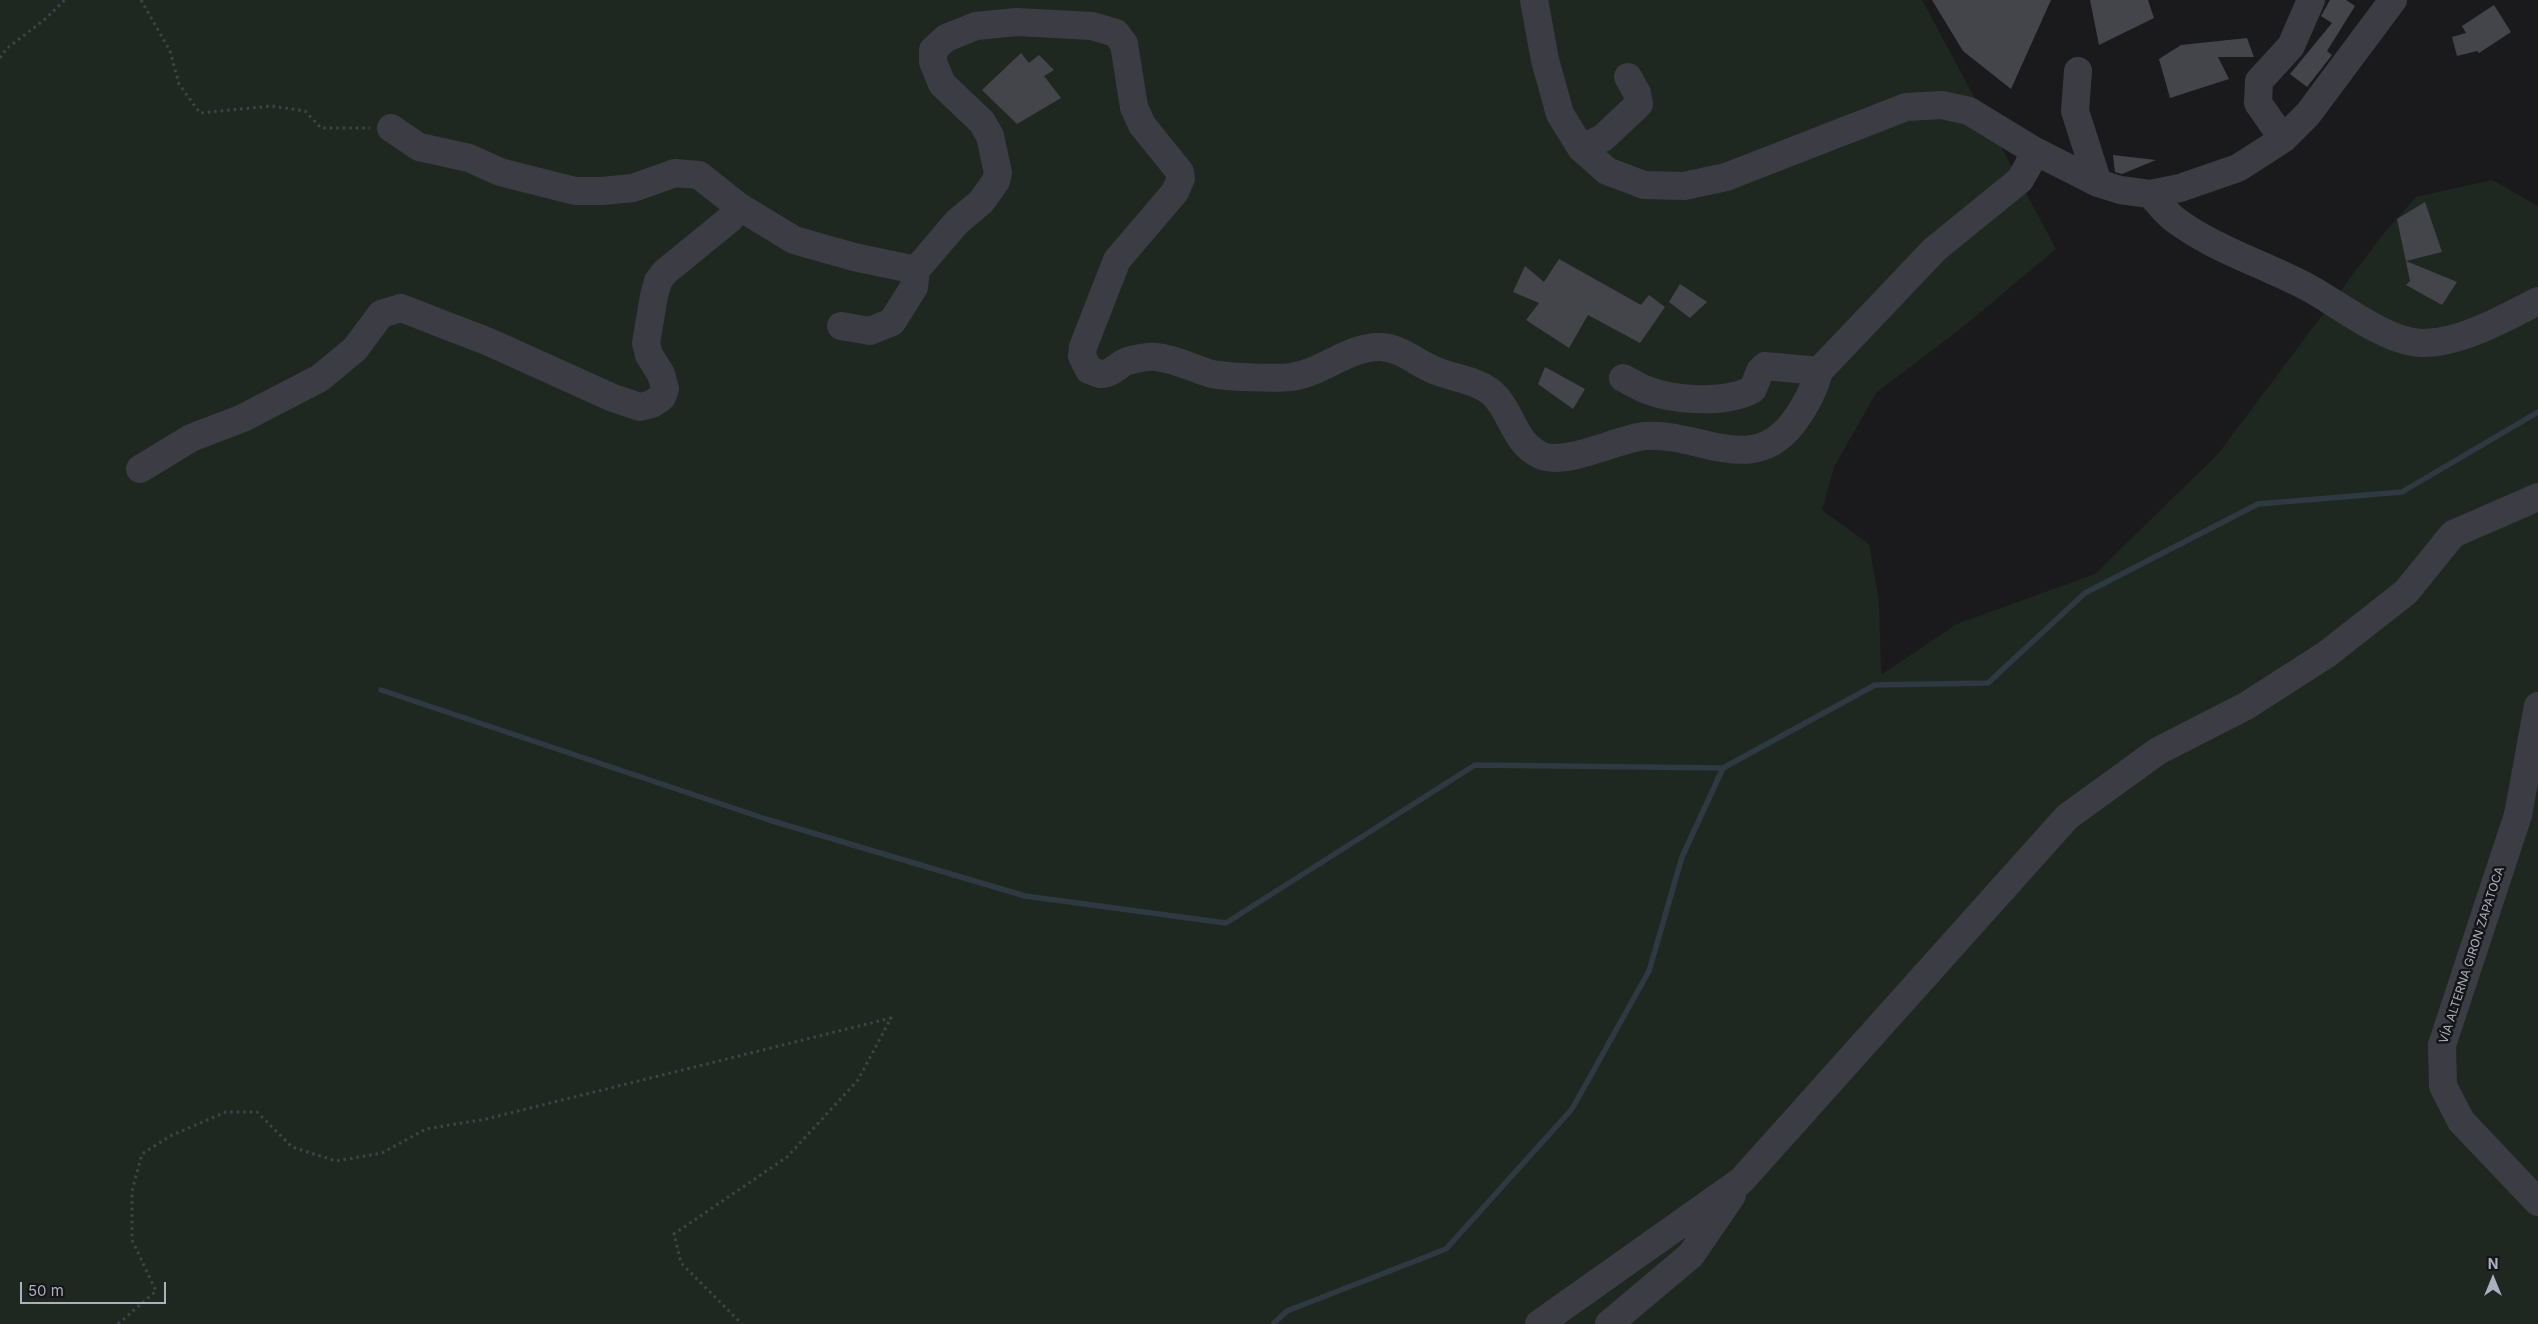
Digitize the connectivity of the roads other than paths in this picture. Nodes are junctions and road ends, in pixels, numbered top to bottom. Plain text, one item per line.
1 (1534, 0) edge
2 (2311, 0) edge
3 (2393, 0) edge
4 (2078, 71) dead end
5 (1628, 77) dead end
6 (391, 128) road end
7 (2283, 139) junction
8 (1580, 148) junction
9 (2033, 150) junction
10 (2098, 183) junction
11 (2150, 194) junction
12 (738, 206) junction
13 (916, 270) junction
14 (2538, 301) edge
15 (841, 326) dead end
16 (1819, 371) junction
17 (1624, 378) dead end
18 (140, 468) dead end
19 (2538, 497) edge
20 (2538, 706) edge
21 (1741, 1181) junction
22 (2538, 1202) edge
23 (1539, 1324) edge
24 (1609, 1324) edge

1 - 8 street
2 - 7 street
3 - 7 street
4 - 10 street
5 - 8 street
6 - 12 street
7 - 11 street
8 - 9 street
9 - 10 street
9 - 16 street
10 - 11 street
11 - 14 street
12 - 13 street
12 - 18 street
13 - 15 street
13 - 16 street
16 - 17 street
19 - 21 street
20 - 22 street, VÍA ALTERNA GIRON ZAPATOCA
21 - 23 street
21 - 24 street

